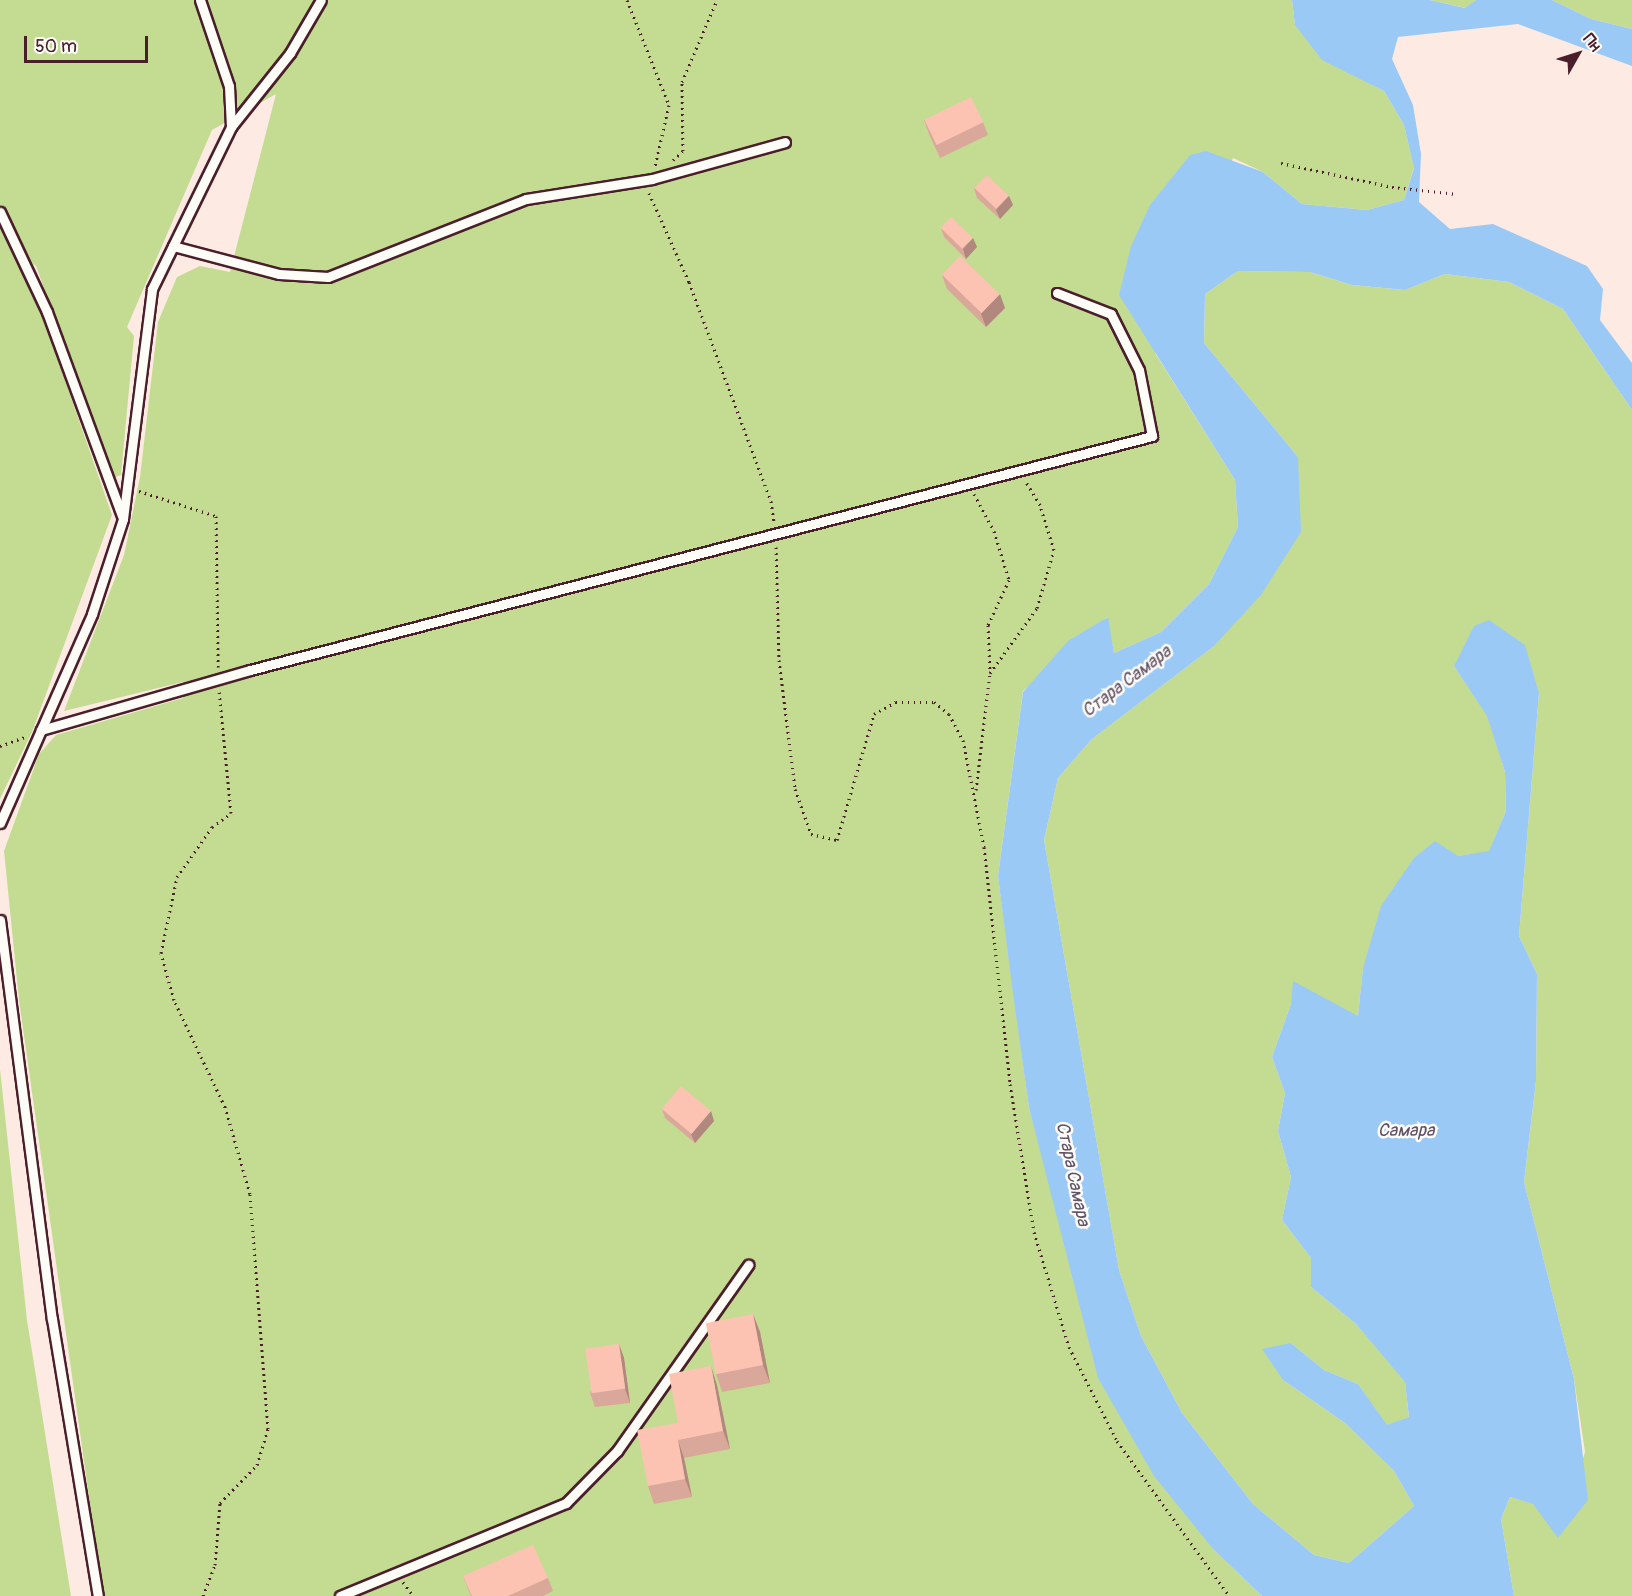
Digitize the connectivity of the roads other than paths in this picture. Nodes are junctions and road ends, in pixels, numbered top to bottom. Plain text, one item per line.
1 (200, 0) edge
2 (321, 0) edge
3 (231, 127) junction
4 (785, 142) dead end
5 (0, 212) edge
6 (173, 246) junction
7 (1058, 293) dead end
8 (123, 519) junction
9 (41, 730) junction
10 (0, 823) edge
11 (0, 920) edge
12 (748, 1266) dead end
13 (98, 1596) edge
14 (340, 1596) edge

1 - 3 lane
2 - 3 lane
3 - 6 lane
4 - 6 lane
5 - 8 lane
6 - 8 lane
7 - 9 lane
8 - 9 lane
9 - 10 lane
11 - 13 lane
12 - 14 lane

